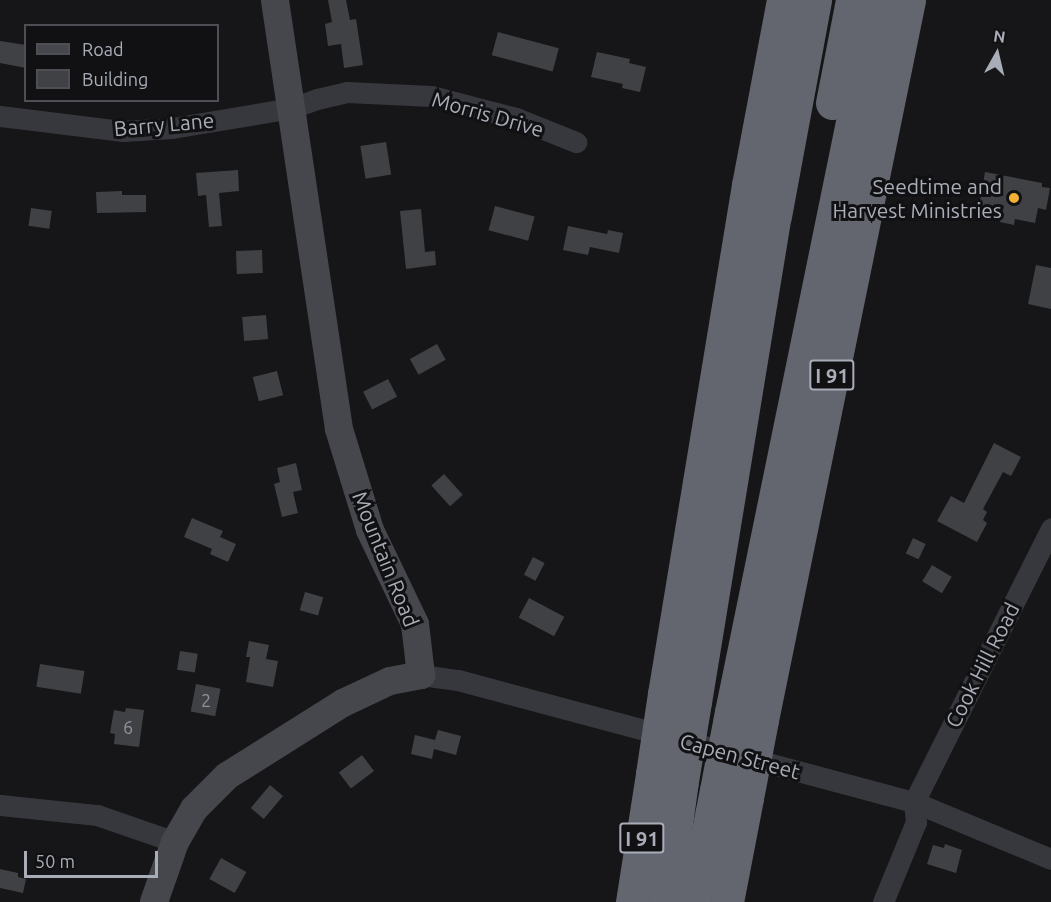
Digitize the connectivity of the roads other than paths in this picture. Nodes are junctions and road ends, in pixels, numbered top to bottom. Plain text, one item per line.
1 (275, 0) edge
2 (783, 0) edge
3 (815, 0) edge
4 (828, 0) edge
5 (852, 0) edge
6 (877, 0) edge
7 (927, 0) edge
8 (906, 15) edge
9 (292, 108) junction
10 (0, 116) edge
11 (576, 142) dead end
12 (748, 382) junction
13 (786, 444) junction
14 (1051, 528) edge
15 (421, 675) junction
16 (680, 698) junction
17 (667, 778) junction
18 (914, 802) junction
19 (0, 805) edge
20 (175, 842) junction
21 (1051, 859) edge
22 (154, 902) edge
23 (632, 902) edge
24 (665, 902) edge
25 (694, 902) edge
26 (727, 902) edge
27 (883, 902) edge

1 - 9 street, Mountain Road
2 - 16 highway, I 91
3 - 12 highway
4 - 12 highway
5 - 13 highway
6 - 13 highway
7 - 8 highway
8 - 26 highway, I 91, bridge
9 - 10 street, Barry Lane
9 - 11 street, Morris Drive
9 - 15 street, Mountain Road
12 - 16 highway
13 - 25 highway, bridge
14 - 18 street, Cook Hill Road
15 - 18 street, Capen Street
15 - 20 street
16 - 17 highway, I 91, bridge
17 - 23 highway, I 91
17 - 24 highway
18 - 21 street, Capen Street
18 - 27 street
19 - 20 street
20 - 22 street

